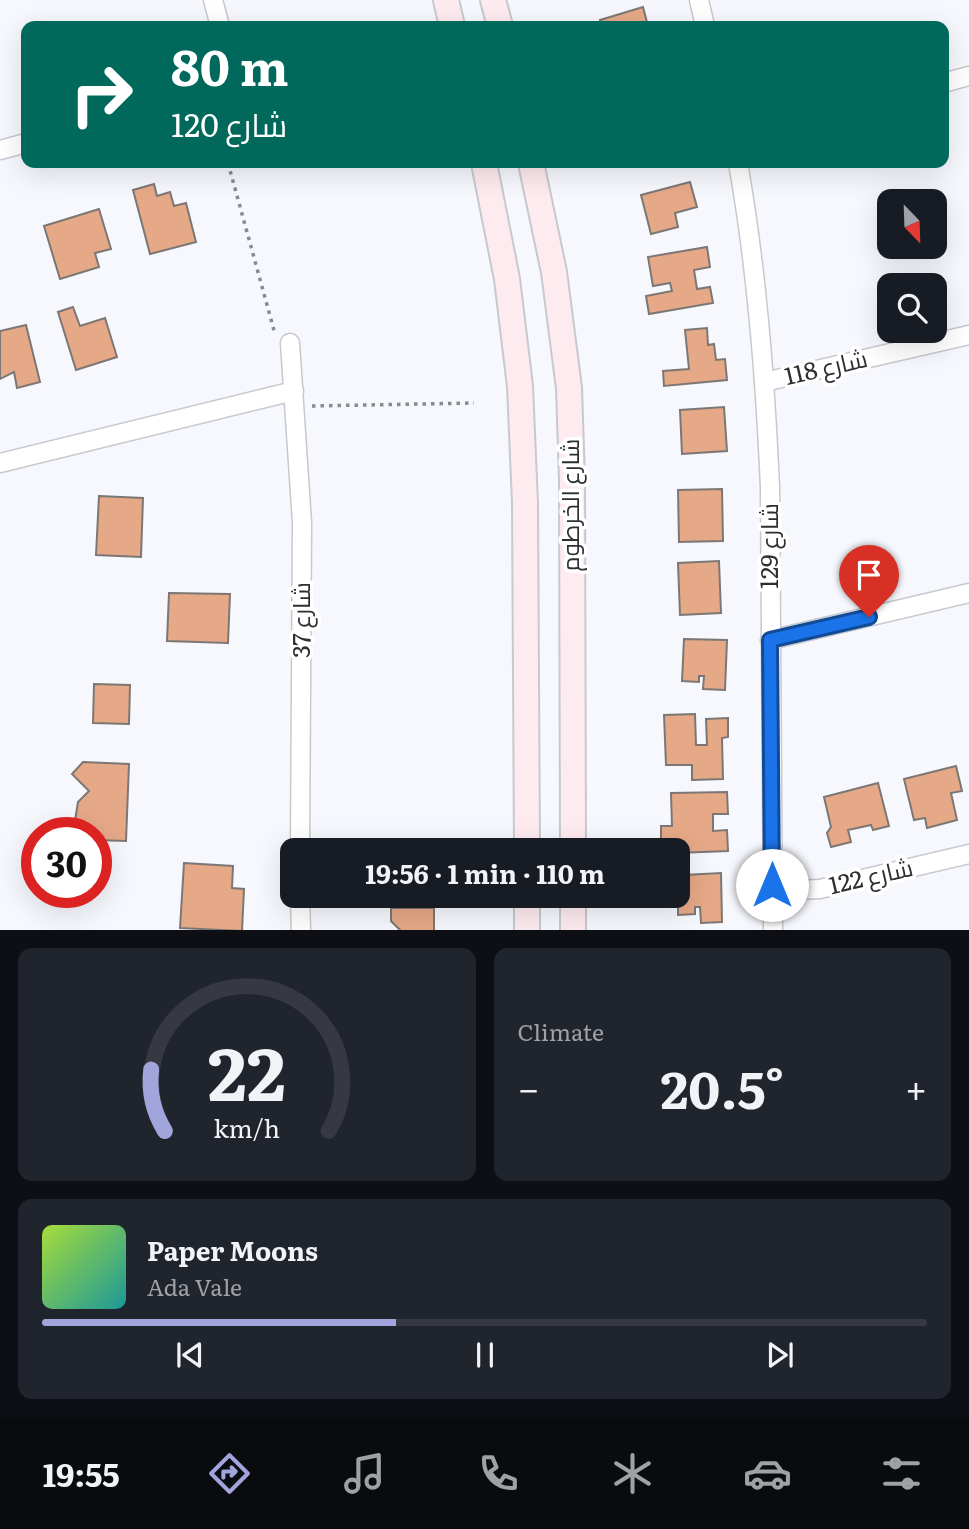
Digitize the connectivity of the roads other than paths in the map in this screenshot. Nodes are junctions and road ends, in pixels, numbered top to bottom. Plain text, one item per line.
1 (214, 0) edge
2 (446, 0) edge
3 (493, 0) edge
4 (699, 0) edge
5 (219, 21) edge
6 (451, 21) edge
7 (498, 21) edge
8 (704, 21) edge
9 (969, 76) edge
10 (949, 81) edge
11 (21, 144) edge
12 (0, 150) edge
13 (485, 168) edge
14 (532, 168) edge
15 (739, 168) edge
16 (969, 335) edge
17 (285, 338) road end
18 (764, 382) junction
19 (295, 398) junction
20 (0, 463) edge
21 (969, 593) edge
22 (770, 640) junction
23 (300, 838) edge
24 (527, 838) edge
25 (573, 838) edge
26 (969, 854) edge
27 (772, 885) junction
28 (300, 908) edge
29 (527, 908) edge
30 (573, 908) edge
31 (301, 930) edge
32 (527, 930) edge
33 (573, 930) edge
34 (773, 930) edge

1 - 5 street
2 - 6 main road
3 - 7 main road
4 - 8 street
9 - 10 street
11 - 12 street
13 - 24 main road, شارع الخرطوم
14 - 25 main road, شارع الخرطوم
15 - 18 street, شارع 129
16 - 18 street, شارع 118
17 - 19 street, شارع 37
18 - 22 street, شارع 129
19 - 20 street
19 - 23 street, شارع 37
21 - 22 street
22 - 27 street, شارع 129
26 - 27 street, شارع 122
27 - 34 street, شارع 129
28 - 31 street
29 - 32 main road
30 - 33 main road

